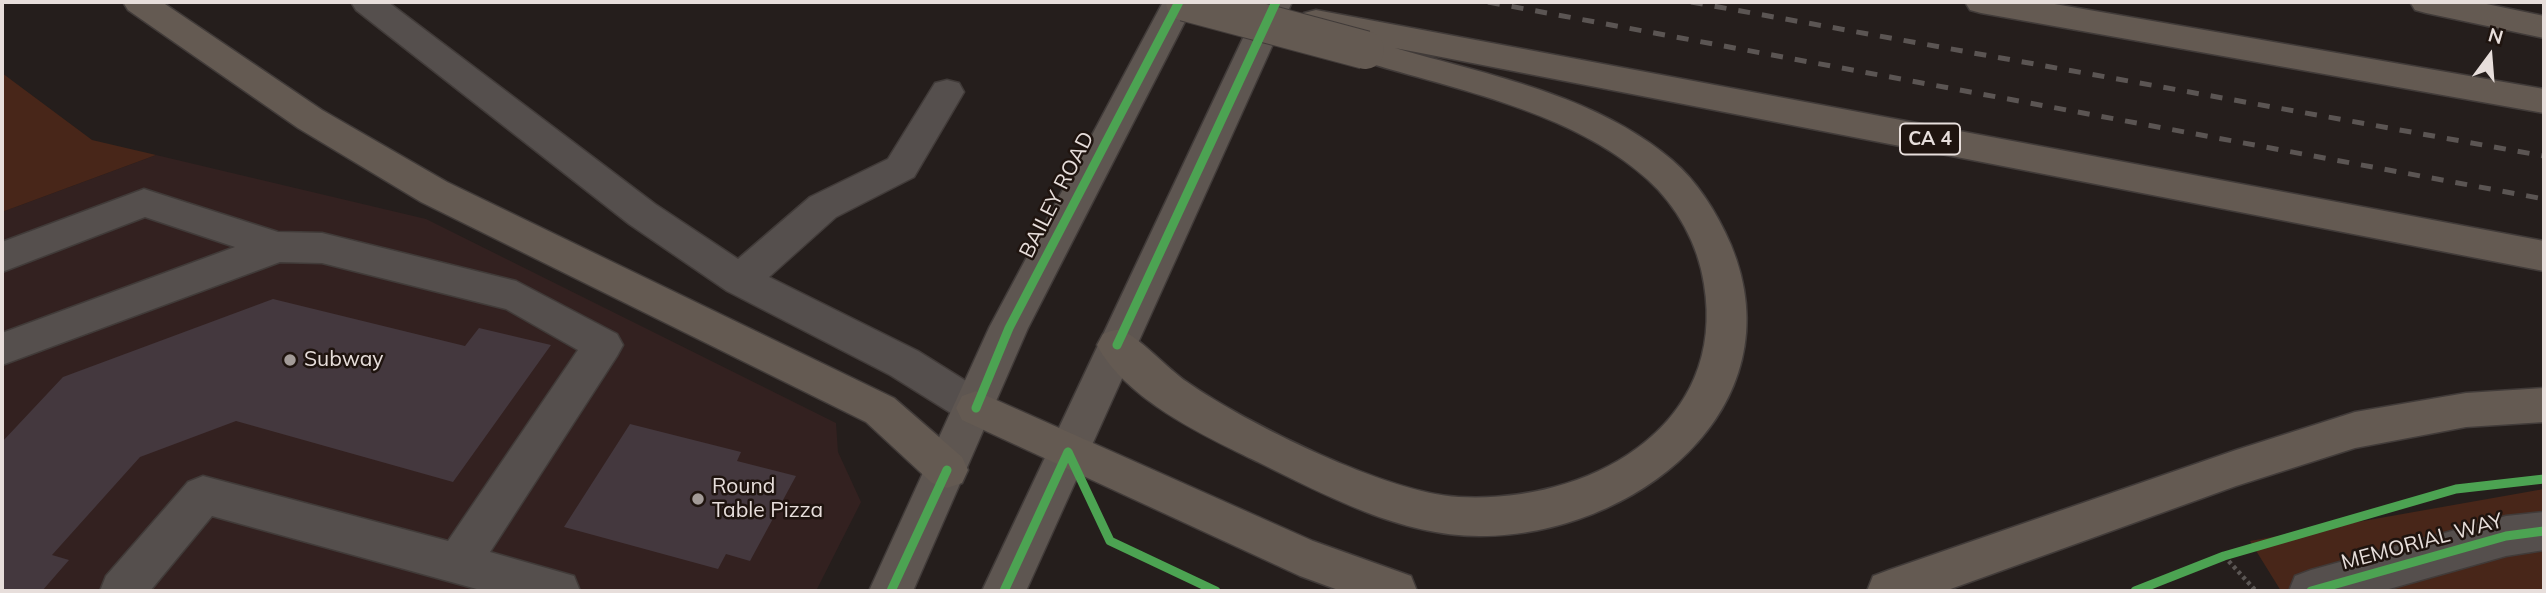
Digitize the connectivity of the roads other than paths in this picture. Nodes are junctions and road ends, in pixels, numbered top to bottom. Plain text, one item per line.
1 (139, 2) edge
2 (367, 2) edge
3 (1179, 2) edge
4 (1185, 2) edge
5 (1214, 2) edge
6 (1276, 2) edge
7 (1981, 2) edge
8 (2426, 2) edge
9 (2544, 27) edge
10 (947, 92) dead end
11 (2544, 101) edge
12 (278, 247) junction
13 (2544, 256) edge
14 (2, 257) edge
15 (740, 280) junction
16 (1116, 345) junction
17 (2, 349) edge
18 (2544, 405) edge
19 (976, 408) junction
20 (1068, 452) junction
21 (947, 470) junction
22 (2544, 531) edge
23 (458, 564) junction
24 (122, 591) edge
25 (558, 591) edge
26 (891, 591) edge
27 (1004, 591) edge
28 (1395, 591) edge
29 (1889, 591) edge
30 (2311, 591) edge

1 - 21 highway
2 - 15 street
3 - 19 main road, BAILEY ROAD
4 - 16 highway, bridge
5 - 13 highway, CA 4
6 - 16 main road
7 - 11 highway
8 - 9 highway
10 - 15 street
12 - 14 street
12 - 17 street
12 - 23 street
15 - 19 street
16 - 20 main road
18 - 29 highway
19 - 20 highway
19 - 21 main road, BAILEY ROAD
20 - 27 main road
20 - 28 highway
21 - 26 main road, BAILEY ROAD
22 - 30 street, MEMORIAL WAY
23 - 24 street
23 - 25 street

